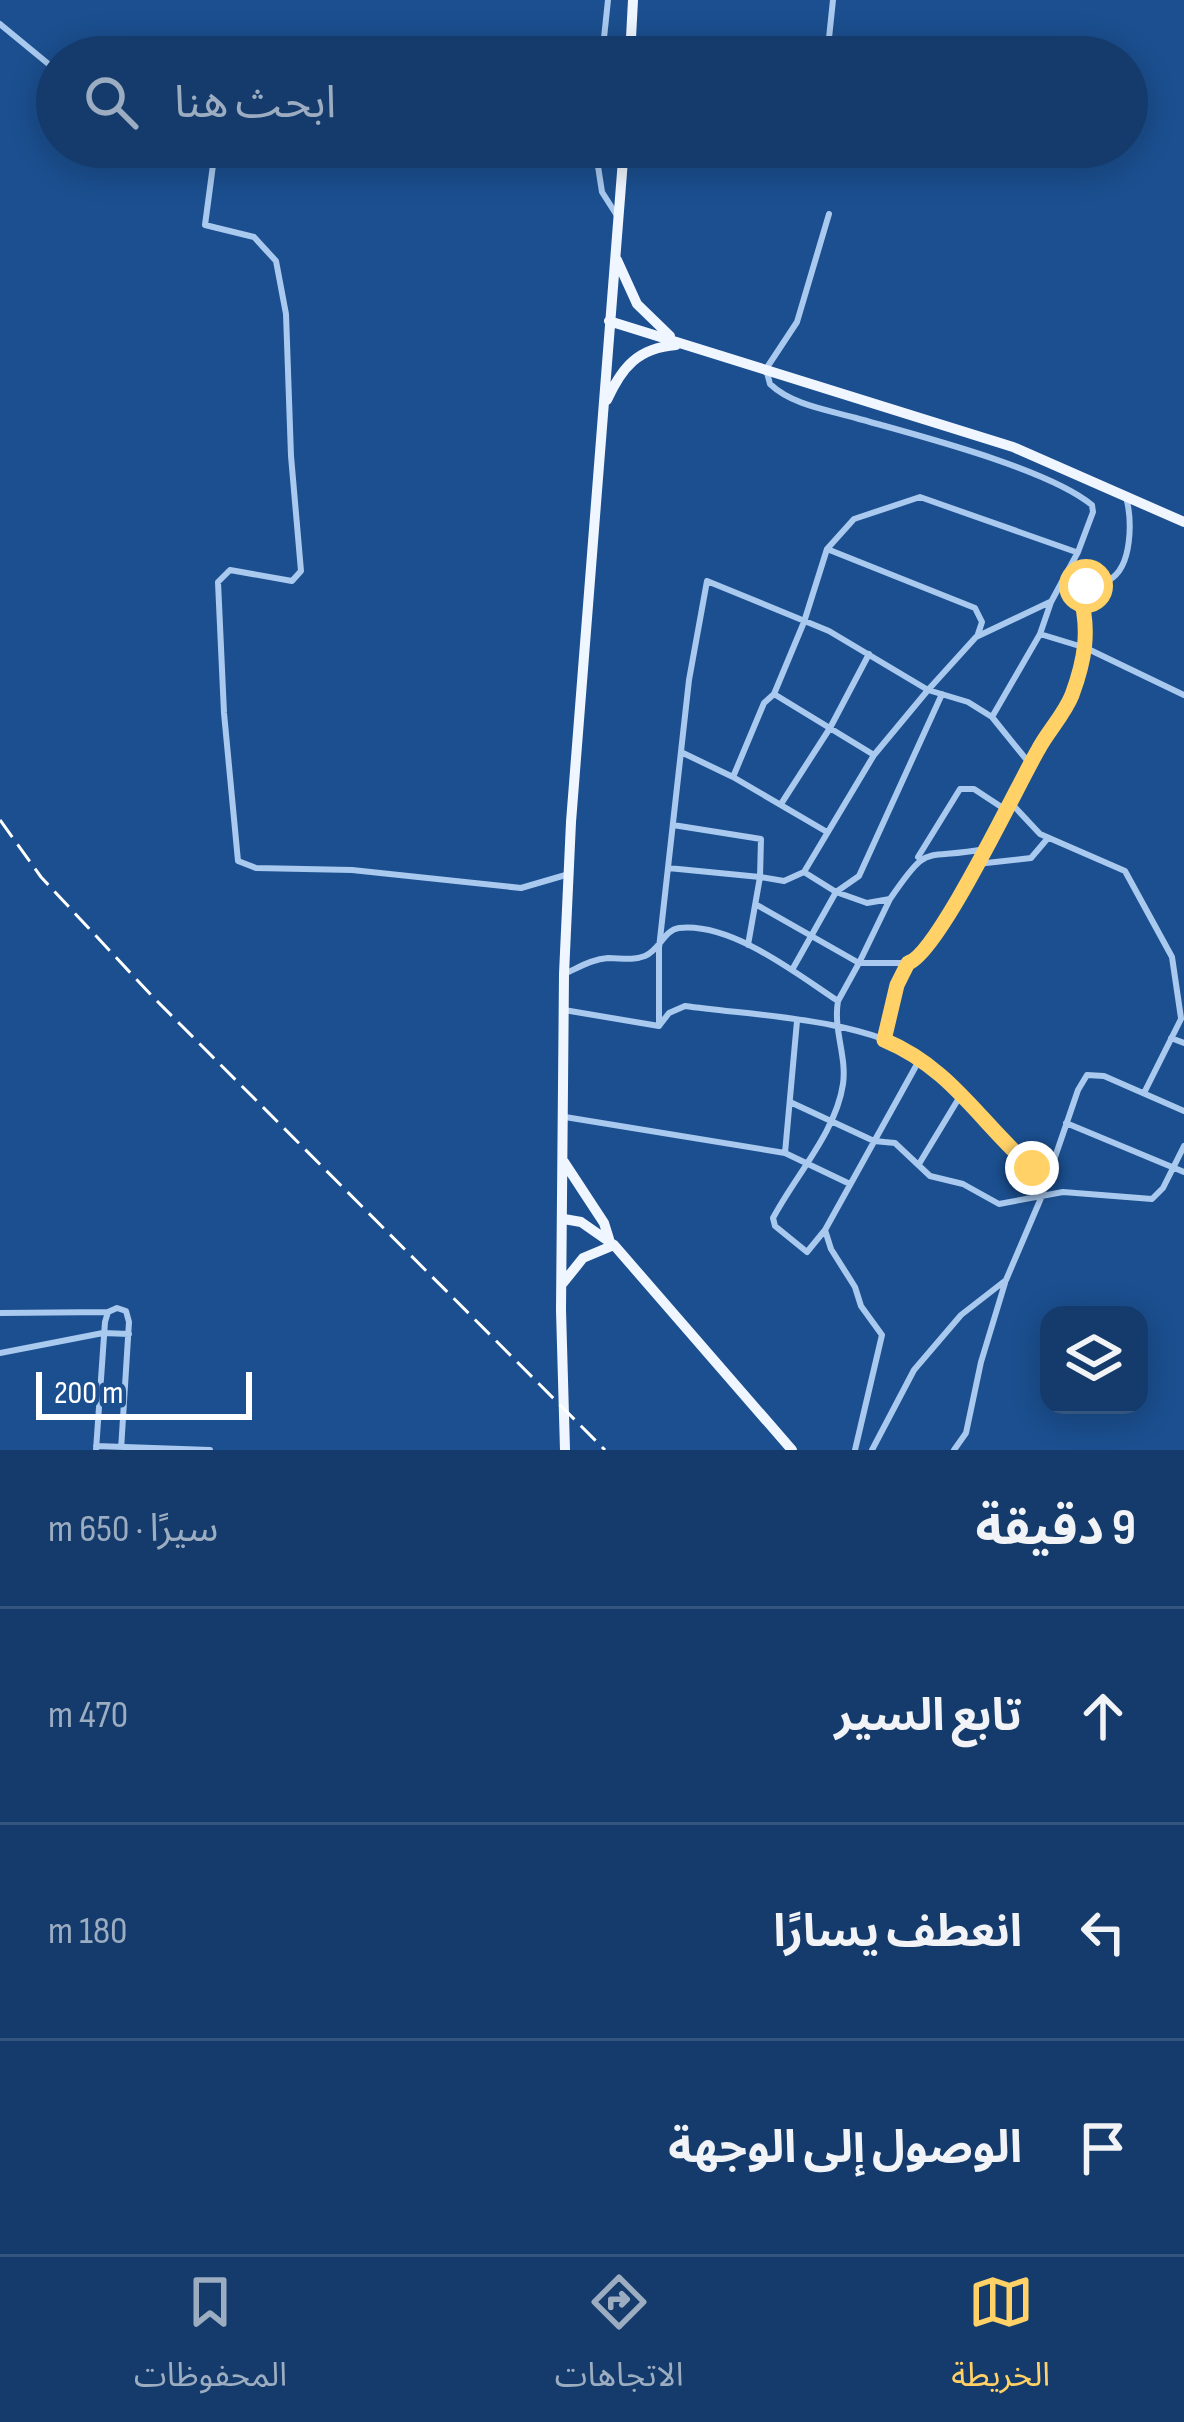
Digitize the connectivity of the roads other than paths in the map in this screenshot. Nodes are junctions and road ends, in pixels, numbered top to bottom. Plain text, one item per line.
1 (608, 0) edge
2 (634, 0) edge
3 (833, 0) edge
4 (0, 24) edge
5 (604, 36) edge
6 (631, 36) edge
7 (829, 36) edge
8 (36, 54) edge
9 (213, 168) edge
10 (598, 168) edge
11 (622, 168) edge
12 (829, 214) dead end
13 (618, 217) junction
14 (616, 254) junction
15 (609, 321) junction
16 (684, 345) junction
17 (766, 370) junction
18 (603, 409) junction
19 (1125, 493) junction
20 (1184, 522) edge
21 (827, 549) junction
22 (1078, 552) junction
23 (1051, 602) junction
24 (804, 622) junction
25 (1040, 634) junction
26 (976, 637) junction
27 (1086, 648) junction
28 (869, 654) junction
29 (928, 690) junction
30 (774, 694) junction
31 (942, 694) junction
32 (1184, 695) edge
33 (992, 718) junction
34 (830, 728) junction
35 (683, 753) junction
36 (874, 754) junction
37 (1030, 764) junction
38 (733, 776) junction
39 (781, 804) junction
40 (1008, 806) junction
41 (673, 825) junction
42 (827, 832) junction
43 (1048, 838) junction
44 (985, 849) junction
45 (916, 860) junction
46 (976, 865) junction
47 (668, 868) junction
48 (804, 872) junction
49 (569, 874) junction
50 (760, 877) junction
51 (836, 892) junction
52 (890, 899) junction
53 (756, 904) junction
54 (809, 937) junction
55 (748, 945) junction
56 (659, 948) junction
57 (859, 963) junction
58 (908, 963) junction
59 (792, 970) junction
60 (564, 974) junction
61 (838, 1001) junction
62 (564, 1010) junction
63 (1183, 1018) edge
64 (797, 1021) junction
65 (659, 1025) junction
66 (836, 1028) junction
67 (1171, 1038) junction
68 (884, 1040) junction
69 (1184, 1043) edge
70 (921, 1057) junction
71 (962, 1093) junction
72 (1144, 1094) junction
73 (790, 1102) junction
74 (1184, 1111) edge
75 (564, 1117) junction
76 (829, 1121) junction
77 (1066, 1124) junction
78 (874, 1141) junction
79 (1184, 1146) edge
80 (785, 1154) junction
81 (564, 1162) junction
82 (806, 1163) junction
83 (919, 1164) junction
84 (1173, 1167) junction
85 (1184, 1172) edge
86 (1049, 1174) junction
87 (850, 1184) junction
88 (1041, 1198) junction
89 (564, 1219) junction
90 (825, 1230) junction
91 (612, 1244) junction
92 (1006, 1280) junction
93 (562, 1286) junction
94 (108, 1312) junction
95 (0, 1313) edge
96 (103, 1333) junction
97 (129, 1334) junction
98 (0, 1353) edge
99 (96, 1448) edge
100 (121, 1448) edge
101 (210, 1450) edge
102 (565, 1450) edge
103 (792, 1450) edge
104 (855, 1450) edge
105 (872, 1450) edge
106 (955, 1450) edge

1 - 5 street
2 - 6 main road
3 - 7 street
4 - 8 street
9 - 49 street
10 - 13 street
11 - 13 main road
12 - 17 street
13 - 14 main road
14 - 15 main road
14 - 16 main road
15 - 16 main road
15 - 18 main road
16 - 17 main road
16 - 18 main road
17 - 19 main road
17 - 22 street
18 - 49 main road
19 - 20 main road
19 - 27 street
21 - 22 street
21 - 24 street
21 - 26 street
22 - 23 street
23 - 25 street
23 - 26 street
24 - 28 street
24 - 30 street
24 - 35 street
25 - 27 street
25 - 33 street
26 - 29 street
27 - 32 street
27 - 37 street
28 - 29 street
28 - 34 street
29 - 31 street
29 - 36 street
30 - 34 street
30 - 38 street
31 - 33 street
31 - 51 street
33 - 37 street
34 - 36 street
34 - 39 street
35 - 38 street
35 - 41 street
36 - 42 street
37 - 40 street
38 - 39 street
39 - 42 street
40 - 43 street
40 - 44 street
40 - 45 street
41 - 47 street
41 - 50 street
42 - 48 street
43 - 46 street
43 - 63 street
44 - 45 street
44 - 46 street
45 - 52 street
46 - 58 street
47 - 50 street
47 - 56 street
48 - 50 street
48 - 51 street
49 - 60 main road
50 - 53 street
51 - 52 street
51 - 54 street
52 - 57 street
53 - 54 street
53 - 55 street
54 - 57 street
54 - 59 street
55 - 56 street
55 - 59 street
56 - 60 street
56 - 65 street
57 - 58 street
57 - 61 street
58 - 68 street
59 - 61 street
60 - 62 main road
61 - 66 street
62 - 65 street
62 - 75 main road
63 - 67 street
64 - 65 street
64 - 66 street
64 - 73 street
66 - 68 street
66 - 76 street
67 - 69 street
67 - 72 street
68 - 70 street
70 - 71 street
70 - 78 street
71 - 83 street
71 - 86 street
72 - 74 street
72 - 77 street
73 - 76 street
73 - 80 street
75 - 80 street
75 - 81 main road
76 - 78 street
76 - 82 street
77 - 84 street
77 - 86 street
78 - 83 street
78 - 87 street
79 - 84 street
80 - 82 street
81 - 89 main road
81 - 91 main road
82 - 87 street
82 - 90 street
83 - 88 street
84 - 85 street
84 - 88 street
86 - 88 street
87 - 90 street
88 - 92 street
89 - 91 main road
89 - 93 main road
90 - 104 street
91 - 93 main road
91 - 103 main road
92 - 105 street
92 - 106 street
93 - 102 main road
94 - 95 street
94 - 96 street
94 - 97 street
96 - 97 street
96 - 98 street
96 - 99 street
97 - 100 street
99 - 100 street
100 - 101 street

